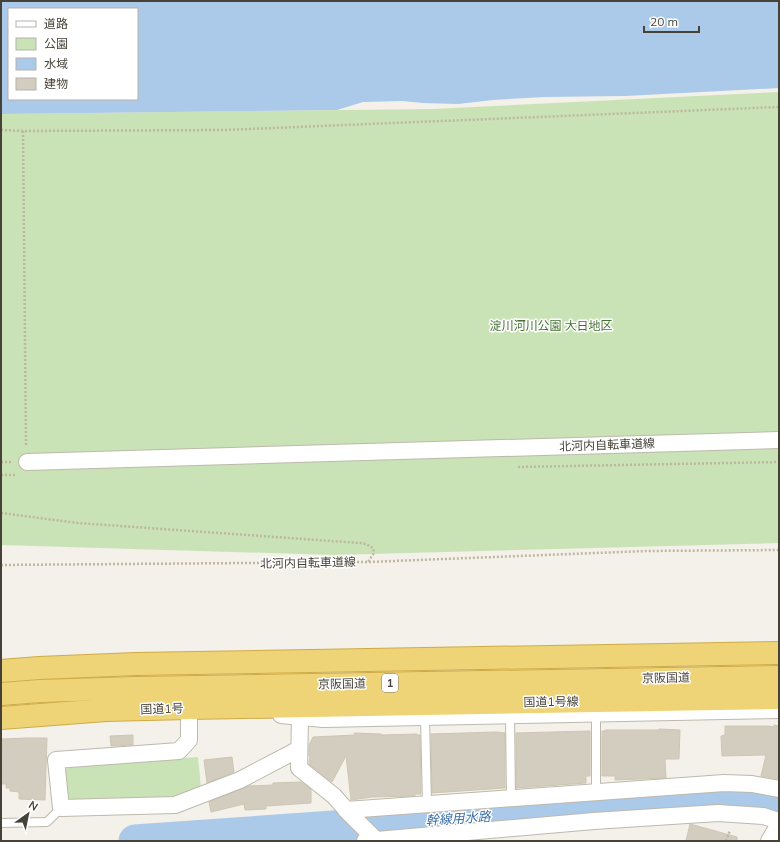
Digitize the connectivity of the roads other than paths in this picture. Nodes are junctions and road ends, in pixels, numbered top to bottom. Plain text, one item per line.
1 (779, 440) edge
2 (27, 462) road end
3 (779, 653) edge
4 (1, 671) edge
5 (779, 676) edge
6 (1, 694) edge
7 (779, 698) edge
8 (324, 706) joint
9 (220, 707) junction
10 (188, 708) junction
11 (779, 710) edge
12 (596, 714) junction
13 (510, 716) junction
14 (300, 717) junction
15 (425, 717) junction
16 (1, 718) edge
17 (299, 750) junction
18 (779, 789) edge
19 (596, 792) junction
20 (511, 798) junction
21 (427, 804) junction
22 (61, 808) junction
23 (348, 811) junction
24 (779, 822) edge
25 (1, 823) edge
26 (373, 839) edge
27 (769, 841) edge

1 - 2 street, 北河内自転車道線
3 - 4 highway, 京阪国道 / 1
5 - 6 highway, 京阪国道 / 1
7 - 8 highway, 国道1号線 / 1
8 - 9 highway, 国道1号 / 1
9 - 10 highway, 国道1号 / 1
9 - 14 street
10 - 16 highway, 国道1号 / 1
10 - 22 street
11 - 12 street
12 - 13 street
12 - 19 lane
13 - 15 street
13 - 20 lane
14 - 15 street
14 - 17 street
15 - 21 lane
17 - 22 street
17 - 23 street
18 - 19 street
19 - 20 street
20 - 21 street
21 - 23 street
22 - 25 lane
23 - 26 street
24 - 26 street
24 - 27 street

